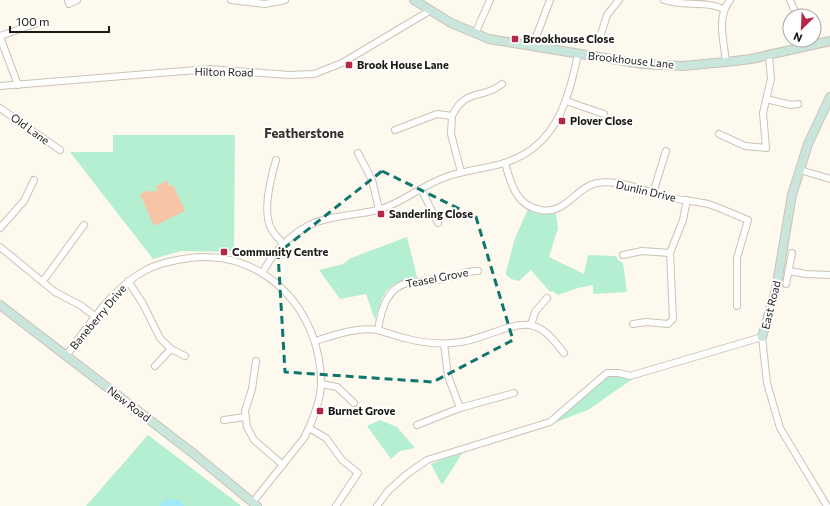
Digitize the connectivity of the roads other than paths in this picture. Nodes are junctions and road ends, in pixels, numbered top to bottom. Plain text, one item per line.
1 (68, 0) edge
2 (77, 0) edge
3 (231, 0) edge
4 (285, 0) edge
5 (490, 0) edge
6 (550, 0) edge
7 (619, 0) edge
8 (667, 0) edge
9 (730, 0) edge
10 (418, 1) edge
11 (724, 9) junction
12 (431, 10) junction
13 (40, 22) dead end
14 (601, 34) dead end
15 (478, 35) junction
16 (0, 36) edge
17 (830, 41) edge
18 (533, 45) junction
19 (578, 54) junction
20 (770, 55) junction
21 (726, 62) junction
22 (502, 84) dead end
23 (18, 85) junction
24 (0, 86) edge
25 (830, 97) edge
26 (766, 99) junction
27 (566, 102) junction
28 (798, 104) dead end
29 (0, 108) edge
30 (604, 114) dead end
31 (452, 116) junction
32 (396, 130) dead end
33 (719, 134) dead end
34 (60, 150) dead end
35 (666, 151) dead end
36 (358, 153) dead end
37 (276, 160) dead end
38 (505, 162) junction
39 (800, 170) junction
40 (461, 172) junction
41 (830, 179) edge
42 (34, 180) dead end
43 (421, 189) junction
44 (653, 193) junction
45 (687, 200) junction
46 (379, 210) junction
47 (438, 223) dead end
48 (84, 225) dead end
49 (0, 228) edge
50 (283, 244) junction
51 (0, 247) edge
52 (670, 253) junction
53 (792, 253) dead end
54 (623, 255) dead end
55 (478, 271) dead end
56 (789, 271) junction
57 (262, 273) junction
58 (830, 275) edge
59 (43, 281) junction
60 (128, 281) junction
61 (786, 284) dead end
62 (547, 298) dead end
63 (0, 305) edge
64 (738, 306) dead end
65 (96, 317) junction
66 (633, 324) dead end
67 (531, 325) junction
68 (378, 330) junction
69 (762, 338) junction
70 (315, 341) junction
71 (444, 344) junction
72 (171, 349) junction
73 (564, 354) dead end
74 (66, 356) junction
75 (185, 356) dead end
76 (256, 361) dead end
77 (155, 366) dead end
78 (321, 384) junction
79 (514, 393) dead end
80 (354, 403) dead end
81 (460, 408) junction
82 (245, 417) junction
83 (224, 420) dead end
84 (417, 425) dead end
85 (309, 428) junction
86 (283, 465) junction
87 (255, 504) edge
88 (336, 506) edge
89 (377, 506) edge
90 (827, 506) edge

1 - 2 street
3 - 4 street
5 - 15 street
6 - 18 street
7 - 14 street
8 - 11 street
9 - 11 street
10 - 12 street, Brookhouse Lane
11 - 21 street
12 - 15 street, Brookhouse Lane
12 - 23 street, Hilton Road
13 - 16 street
15 - 18 street, Brookhouse Lane
16 - 23 street
17 - 20 street, Brookhouse Lane
18 - 19 street, Brookhouse Lane
19 - 21 street, Brookhouse Lane
19 - 27 street
20 - 21 street, Brookhouse Lane
20 - 26 street
22 - 31 street
23 - 24 street, Hilton Road
25 - 39 street, East Road
26 - 28 street
26 - 33 street
27 - 30 street
27 - 38 street
29 - 34 street, Old Lane
31 - 32 street
31 - 40 street
35 - 44 street
36 - 46 street
37 - 50 street
38 - 40 street
38 - 44 street, Dunlin Drive
39 - 41 street
39 - 69 street, East Road
40 - 43 street
42 - 49 street
43 - 46 street
43 - 47 street
44 - 45 street, Dunlin Drive
45 - 52 street
45 - 64 street, Dunlin Drive
46 - 50 street
48 - 59 street
50 - 57 street
51 - 59 street
52 - 54 street
52 - 66 street
53 - 56 street
55 - 68 street, Teasel Grove
56 - 58 street
56 - 61 street
57 - 60 street, Baneberry Drive
57 - 70 street, Baneberry Drive
59 - 65 street
60 - 65 street, Baneberry Drive
60 - 72 street
62 - 67 street
63 - 74 street, New Road
65 - 74 street, Baneberry Drive
67 - 71 street
67 - 73 street
68 - 70 street
68 - 71 street
69 - 89 street
69 - 90 street, East Road
70 - 78 street, Baneberry Drive
71 - 81 street
72 - 75 street
72 - 77 street
74 - 87 street, New Road
76 - 82 street
78 - 80 street
78 - 85 street, Baneberry Drive
79 - 81 street
81 - 84 street
82 - 83 street
82 - 86 street
85 - 86 street, Baneberry Drive
85 - 88 street
86 - 87 street, Baneberry Drive

